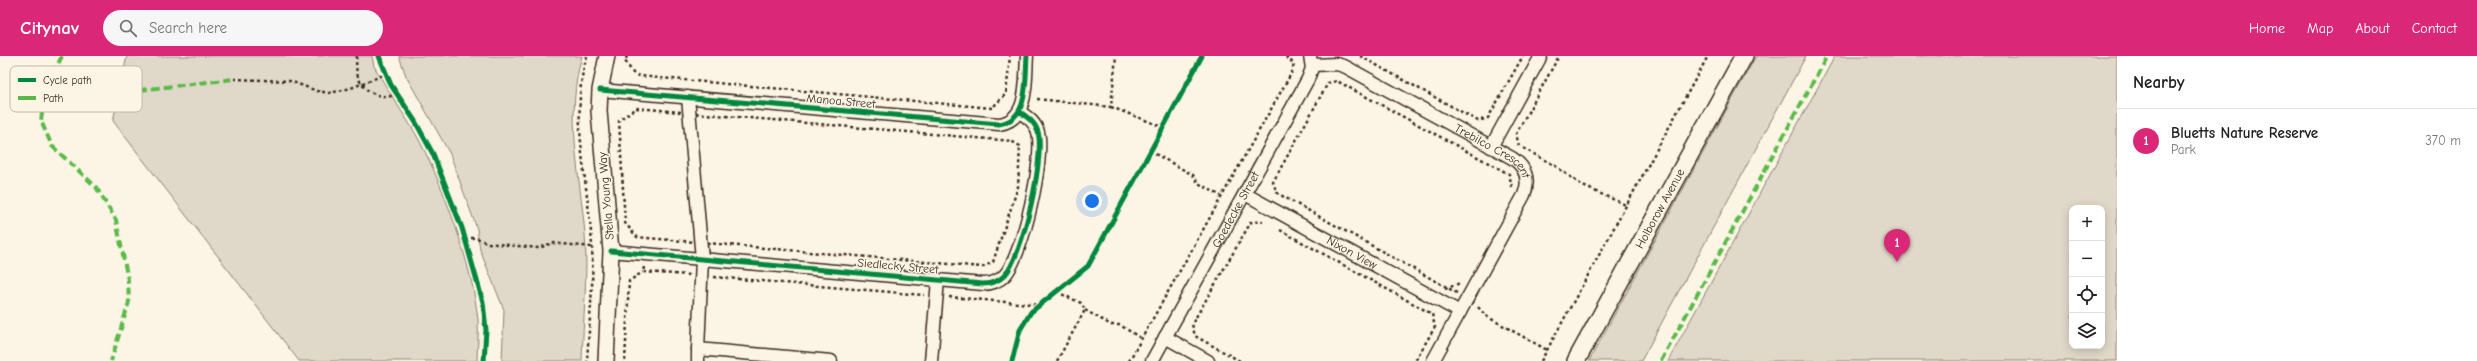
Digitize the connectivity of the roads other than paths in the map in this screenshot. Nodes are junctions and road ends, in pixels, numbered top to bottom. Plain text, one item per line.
1 (607, 56) edge
2 (1027, 56) edge
3 (1541, 56) edge
4 (1744, 56) edge
5 (1311, 60) edge
6 (600, 90) junction
7 (688, 97) junction
8 (1020, 112) junction
9 (1491, 147) junction
10 (1245, 194) junction
11 (611, 251) junction
12 (702, 259) junction
13 (938, 280) junction
14 (1460, 312) junction
15 (1165, 337) junction
16 (698, 355) edge
17 (606, 361) edge
18 (831, 361) edge
19 (931, 361) edge
20 (1152, 361) edge
21 (1208, 361) edge
22 (1432, 361) edge
23 (1576, 361) edge

1 - 6 street, Stella Young Way
2 - 8 street
3 - 9 street
4 - 23 main road, Holborow Avenue
5 - 9 street, Trebilco Crescent
5 - 10 street, Goedecke Street
6 - 7 street, Manoa Street
6 - 11 street, Stella Young Way
7 - 8 street, Manoa Street
7 - 12 street
8 - 13 street, Siedlecky Street
9 - 14 street, Trebilco Crescent
10 - 14 street, Nixon View
10 - 15 street, Goedecke Street
11 - 12 street, Siedlecky Street
11 - 17 street, Stella Young Way
12 - 13 street, Siedlecky Street
12 - 16 street
13 - 19 street
14 - 22 street, Trebilco Crescent
15 - 20 street, Goedecke Street
15 - 21 street
16 - 18 street

